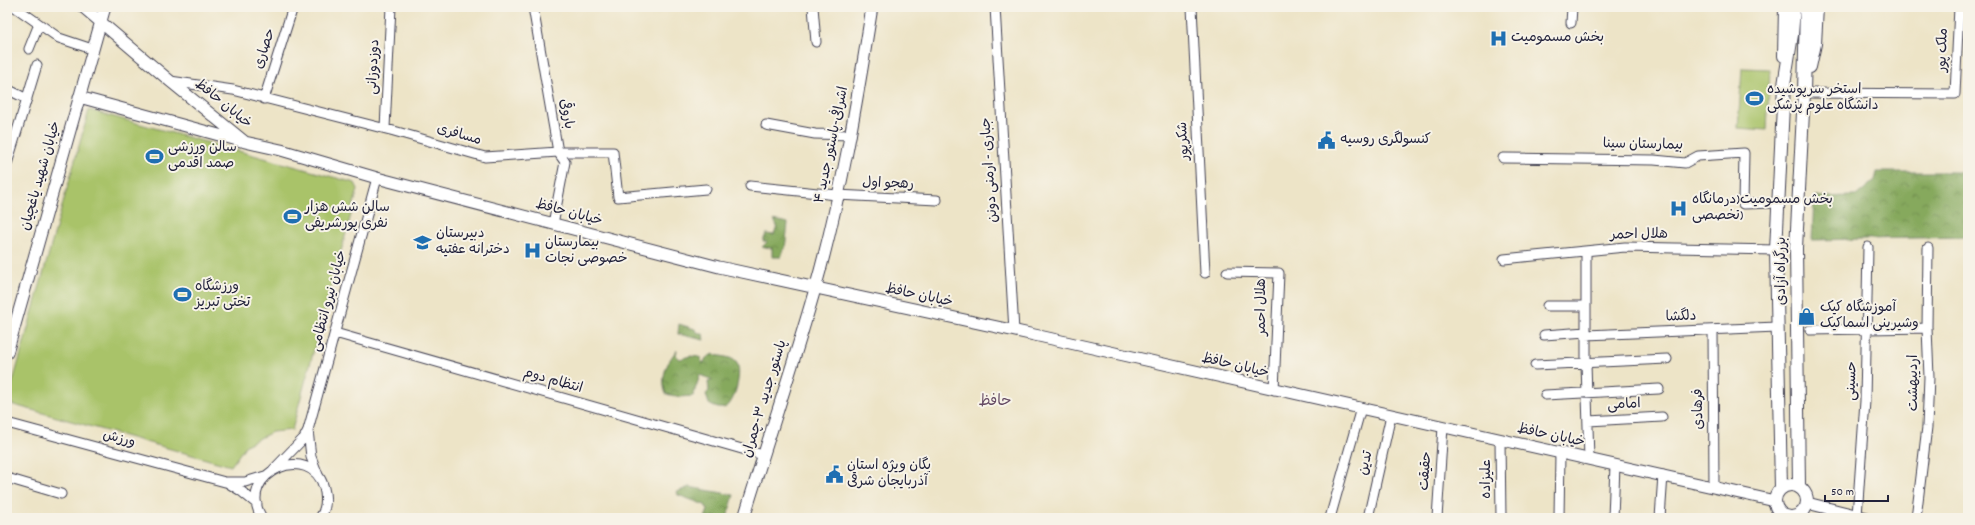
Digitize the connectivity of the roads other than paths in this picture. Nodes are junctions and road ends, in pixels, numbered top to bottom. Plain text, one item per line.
1 (15, 7) edge
2 (83, 7) edge
3 (105, 7) edge
4 (293, 7) edge
5 (391, 7) edge
6 (534, 7) edge
7 (813, 7) edge
8 (872, 7) edge
9 (995, 7) edge
10 (1192, 7) edge
11 (1572, 7) edge
12 (1785, 7) edge
13 (1794, 7) edge
14 (1806, 7) edge
15 (1817, 7) edge
16 (1959, 7) edge
17 (100, 21) junction
18 (1571, 23) dead end
19 (39, 24) junction
20 (816, 42) dead end
21 (28, 49) dead end
22 (92, 49) junction
23 (37, 65) dead end
24 (170, 81) junction
25 (1784, 85) junction
26 (7, 89) edge
27 (1804, 93) junction
28 (79, 97) junction
29 (27, 98) junction
30 (264, 99) junction
31 (766, 125) dead end
32 (385, 128) junction
33 (851, 135) junction
34 (245, 142) junction
35 (558, 152) junction
36 (1503, 158) dead end
37 (7, 164) edge
38 (377, 178) junction
39 (750, 186) dead end
40 (706, 189) dead end
41 (837, 195) junction
42 (937, 200) dead end
43 (1778, 202) junction
44 (554, 224) junction
45 (1868, 246) dead end
46 (1928, 248) dead end
47 (1776, 250) junction
48 (1586, 252) junction
49 (1504, 259) dead end
50 (1227, 272) dead end
51 (1205, 273) dead end
52 (815, 289) junction
53 (1547, 306) dead end
54 (1585, 306) junction
55 (1777, 327) junction
56 (1927, 328) junction
57 (1868, 329) junction
58 (1713, 330) junction
59 (1810, 330) dead end
60 (1014, 331) junction
61 (335, 333) junction
62 (1544, 334) dead end
63 (1586, 334) junction
64 (7, 353) edge
65 (1667, 360) dead end
66 (1586, 363) junction
67 (1535, 365) dead end
68 (1659, 389) dead end
69 (1274, 390) junction
70 (1586, 392) junction
71 (1545, 395) dead end
72 (1361, 408) junction
73 (1392, 415) junction
74 (1662, 417) dead end
75 (1588, 421) junction
76 (7, 423) edge
77 (1443, 427) junction
78 (308, 430) junction
79 (1500, 440) junction
80 (1560, 453) junction
81 (763, 455) junction
82 (1589, 460) junction
83 (1616, 465) junction
84 (273, 470) junction
85 (1663, 475) junction
86 (265, 476) junction
87 (318, 477) junction
88 (7, 478) edge
89 (225, 482) junction
90 (1799, 486) junction
91 (1714, 487) junction
92 (1780, 488) junction
93 (61, 494) dead end
94 (1775, 500) junction
95 (257, 504) junction
96 (1804, 511) edge
97 (1838, 515) edge
98 (1782, 516) edge
99 (1862, 517) edge
100 (262, 518) edge
101 (320, 518) edge
102 (744, 518) edge
103 (1330, 518) edge
104 (1368, 518) edge
105 (1437, 518) edge
106 (1501, 518) edge
107 (1559, 518) edge
108 (1613, 518) edge
109 (1660, 518) edge
110 (1916, 518) edge

1 - 19 street
2 - 17 main road
3 - 17 main road, خیابان شهید یاغچیان
4 - 30 street, حصاری
5 - 32 street, دوزدوزانی
6 - 35 street, باروقی
7 - 20 street
8 - 33 main road, اشرافی-پاستور جدید ۴
9 - 60 street, جباری - ارمنی دونن
10 - 51 street, شکرپور
11 - 18 street
12 - 25 highway, بزرگراه آزادی
13 - 25 highway, بزرگراه آزادی
14 - 27 highway, بزرگراه آزادی
15 - 27 highway
16 - 27 street, ملک پور
17 - 22 main road, خیابان شهید یاغچیان
17 - 24 main road, خیابان حافظ
19 - 21 street
19 - 22 street
22 - 28 main road, خیابان شهید یاغچیان
23 - 29 street
24 - 30 street, مسافری
24 - 34 main road, خیابان حافظ
25 - 43 highway, بزرگراه آزادی
26 - 29 street
27 - 90 highway, بزرگراه آزادی
28 - 34 main road
28 - 64 main road, خیابان شهید یاغچیان
29 - 37 street
30 - 32 street, مسافری
31 - 33 street
32 - 35 street, مسافری
33 - 41 main road, اشرافی-پاستور جدید ۴
34 - 38 main road, خیابان حافظ
35 - 40 street, مسافری
35 - 44 street, باروقی
36 - 43 street, بیمارستان سینا
38 - 44 main road, خیابان حافظ
38 - 61 street, خیابان نیرو انتظامی
39 - 41 street, رهجو اول
41 - 42 street, رهجو اول
41 - 52 main road, اشرافی-پاستور جدید ۴
43 - 47 highway, بزرگراه آزادی
44 - 52 main road, خیابان حافظ
45 - 57 street, حسینی
46 - 56 street, اردیبهشت
47 - 48 street, هلال احمر
47 - 55 highway, بزرگراه آزادی
48 - 49 street, هلال احمر
48 - 54 street
50 - 69 street, هلال احمر
52 - 60 main road, خیابان حافظ
52 - 81 main road, پاستور جدید ۳-چمران
53 - 54 street
54 - 63 street
55 - 58 street, دلگشا
55 - 92 highway, بزرگراه آزادی
56 - 57 street
56 - 110 street, اردیبهشت
57 - 59 street
57 - 99 street, حسینی
58 - 63 street, دلگشا
58 - 91 street, فرهادی
60 - 69 main road, خیابان حافظ
61 - 78 street, خیابان نیرو انتظامی
61 - 81 street, انتظام دوم
62 - 63 street, دلگشا
63 - 66 street
65 - 66 street
66 - 67 street
66 - 70 street
68 - 70 street
69 - 72 main road, خیابان حافظ
70 - 71 street
70 - 75 street
72 - 73 main road, خیابان حافظ
72 - 103 street
73 - 77 main road, خیابان حافظ
73 - 104 street, تدین
74 - 75 street, امامی
75 - 82 street
76 - 89 street, ورزش
77 - 79 main road, خیابان حافظ
77 - 105 street, حقیقت
78 - 84 street, خیابان نیرو انتظامی
78 - 87 street, خیابان نیرو انتظامی
79 - 80 main road, خیابان حافظ
79 - 106 street, علیزاده
80 - 82 main road, خیابان حافظ
80 - 107 street
81 - 102 main road, پاستور جدید ۳-چمران
82 - 83 main road, خیابان حافظ
83 - 85 main road, خیابان حافظ
83 - 108 street
84 - 86 street
84 - 87 street
85 - 91 main road, خیابان حافظ
85 - 109 street
86 - 89 street, ورزش
86 - 95 street
87 - 101 street, خیابان نیرو انتظامی
88 - 93 street
89 - 95 street, ورزش
90 - 92 highway
90 - 96 highway
91 - 94 main road, خیابان حافظ
92 - 94 highway
94 - 98 highway
95 - 100 street
96 - 97 main road
96 - 98 highway
97 - 99 main road

